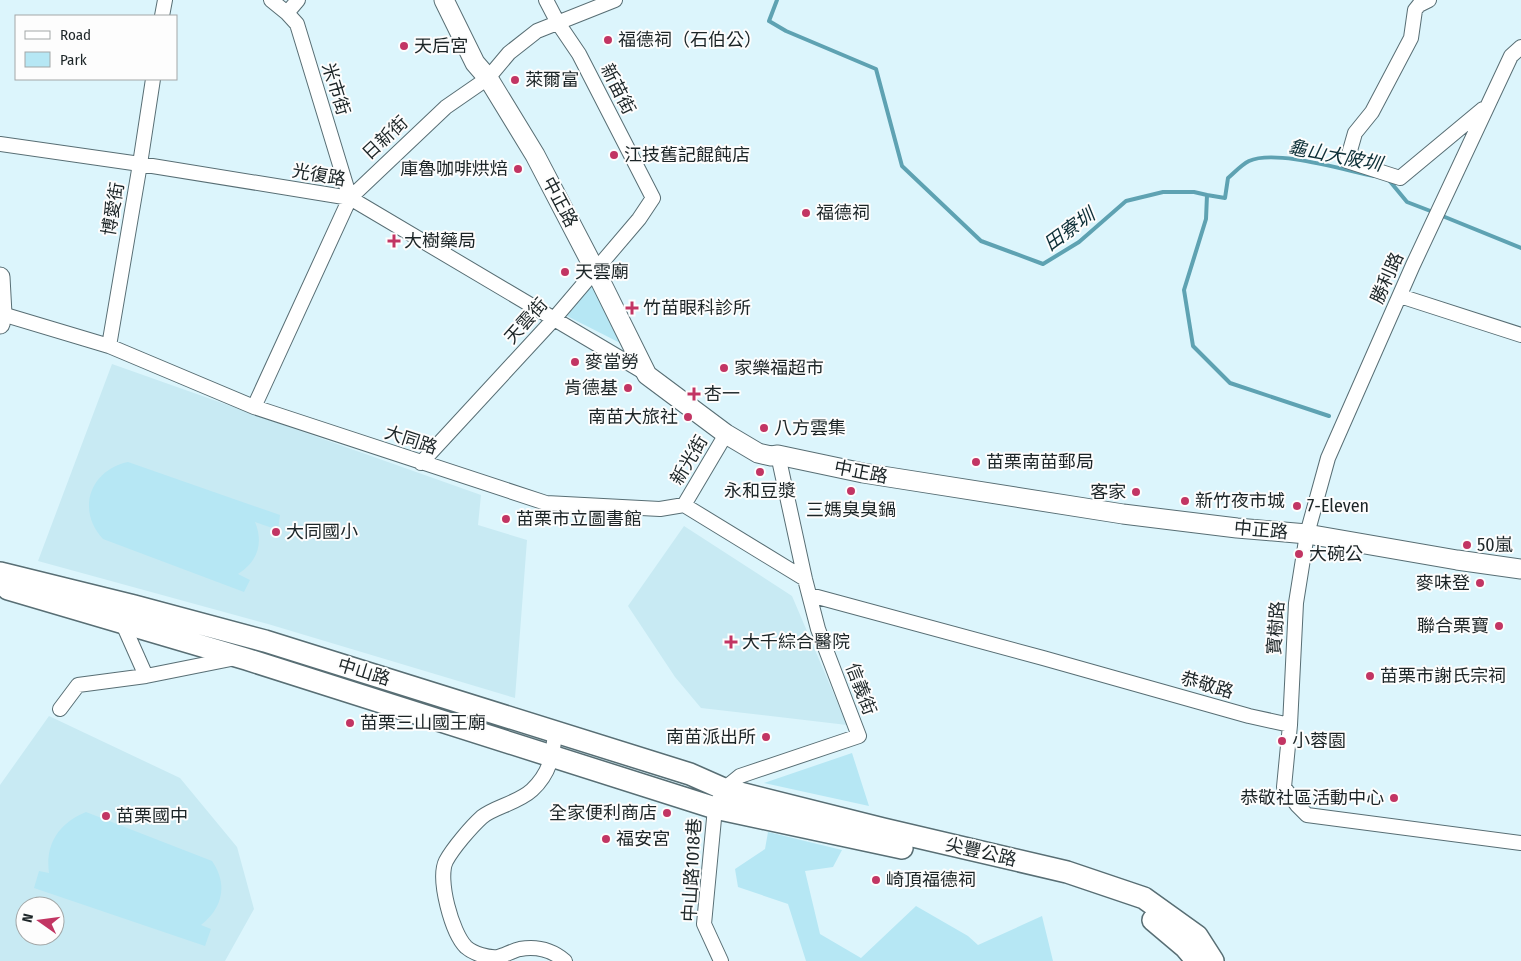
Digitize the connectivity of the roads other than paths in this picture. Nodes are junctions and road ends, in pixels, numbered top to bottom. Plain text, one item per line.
1 (165, 0) edge
2 (272, 0) edge
3 (298, 0) edge
4 (444, 0) edge
5 (546, 0) edge
6 (615, 0) edge
7 (1429, 0) edge
8 (287, 13) junction
9 (162, 15) edge
10 (558, 23) junction
11 (1521, 47) edge
12 (488, 78) junction
13 (153, 80) edge
14 (1486, 107) junction
15 (0, 144) edge
16 (140, 164) junction
17 (350, 198) junction
18 (653, 198) joint
19 (595, 270) junction
20 (0, 277) edge
21 (1400, 296) junction
22 (1, 319) edge
23 (553, 320) junction
24 (1521, 335) edge
25 (109, 346) junction
26 (647, 374) junction
27 (254, 407) junction
28 (726, 434) junction
29 (778, 455) junction
30 (421, 463) junction
31 (684, 506) junction
32 (1307, 534) junction
33 (1521, 569) edge
34 (0, 573) edge
35 (806, 579) junction
36 (0, 587) edge
37 (810, 594) junction
38 (122, 622) junction
39 (246, 636) junction
40 (240, 657) junction
41 (146, 676) junction
42 (60, 709) dead end
43 (1290, 725) junction
44 (555, 732) junction
45 (553, 756) junction
46 (719, 798) junction
47 (1521, 844) edge
48 (1193, 948) edge
49 (565, 961) edge
50 (721, 961) edge
51 (1213, 961) edge

1 - 9 street
2 - 8 street, 米市街
3 - 8 street
4 - 12 street, 中正路
5 - 10 street, 新苗街
6 - 10 street, 日新街
7 - 14 street
8 - 17 street, 米市街
10 - 12 street, 日新街
10 - 18 street, 新苗街
11 - 14 street, 勝利路
12 - 17 street, 日新街
12 - 19 street, 中正路
13 - 16 street, 博愛街
14 - 21 street, 勝利路
15 - 16 street, 光復路
16 - 17 street, 光復路
16 - 25 street, 博愛街
17 - 23 street, 光復路
17 - 27 street, 日新街
18 - 19 street, 天雲街
19 - 23 street, 天雲街
19 - 26 street, 中正路
20 - 22 street
21 - 24 street
21 - 32 street, 勝利路
22 - 25 street, 大同路
23 - 26 street, 光復路
23 - 30 street, 天雲街
25 - 27 street, 大同路
26 - 28 street, 中正路
27 - 30 street, 大同路
28 - 29 street, 中正路
28 - 31 street, 新光街
29 - 32 street, 中正路
29 - 35 street, 信義街
30 - 31 street, 大同路
31 - 35 street
32 - 33 street, 中正路
32 - 43 street, 寶樹路
34 - 39 main road, 中山路
35 - 37 street, 信義街
36 - 38 main road, 中山路
37 - 43 street, 恭敬路
37 - 46 street, 信義街
38 - 40 main road, 中山路
38 - 41 street
39 - 40 street
39 - 44 main road, 中山路
40 - 41 street
40 - 45 main road, 中山路
41 - 42 street
43 - 47 street
44 - 45 street
44 - 46 main road, 中山路
45 - 46 main road, 中山路
45 - 49 street
46 - 48 main road, 尖豐公路
46 - 50 street, 中山路1018巷
48 - 51 main road, 尖豐公路

